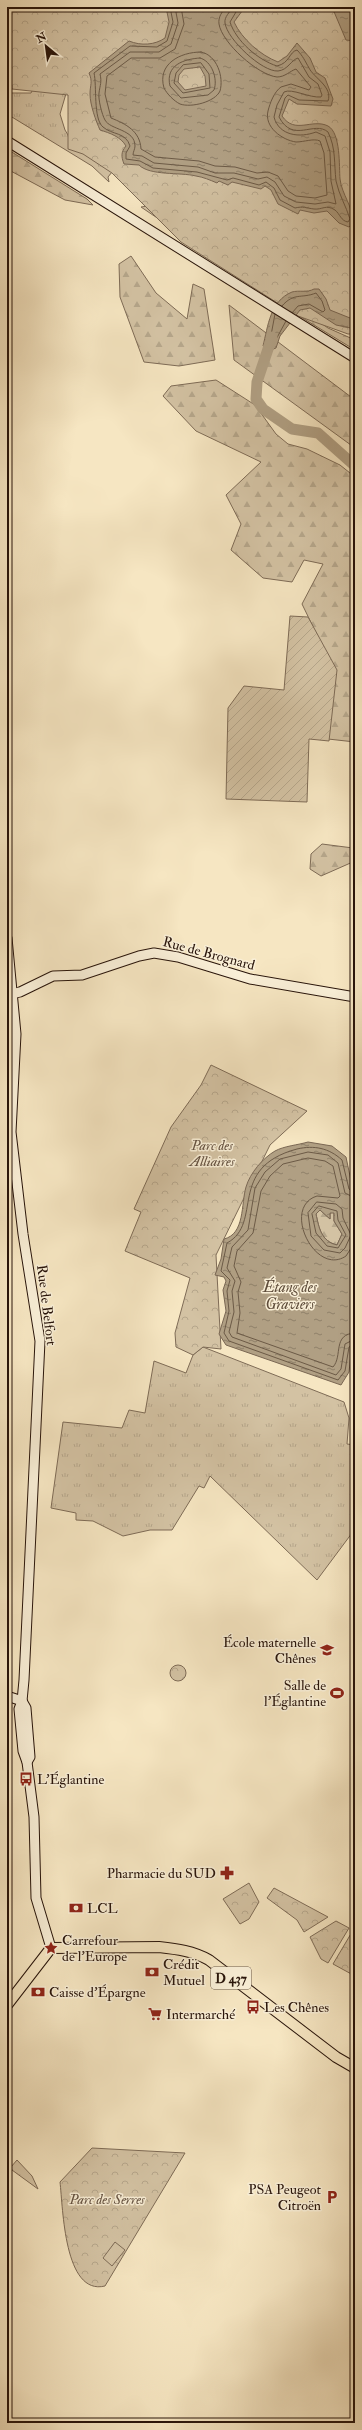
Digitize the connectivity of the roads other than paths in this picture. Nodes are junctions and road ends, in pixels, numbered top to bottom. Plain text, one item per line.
1 (7, 141) edge
2 (355, 358) edge
3 (7, 938) edge
4 (11, 995) edge
5 (355, 997) edge
6 (7, 1696) edge
7 (22, 1701) junction
8 (51, 1948) junction
9 (7, 1996) edge
10 (7, 2005) edge
11 (355, 2068) edge

1 - 2 main road
3 - 4 main road, Rue de Belfort
4 - 5 main road, Rue de Brognard
4 - 7 main road, Rue de Belfort
6 - 7 main road
7 - 8 main road, Rue de Belfort
8 - 9 main road
8 - 10 main road
8 - 11 main road, D 437

